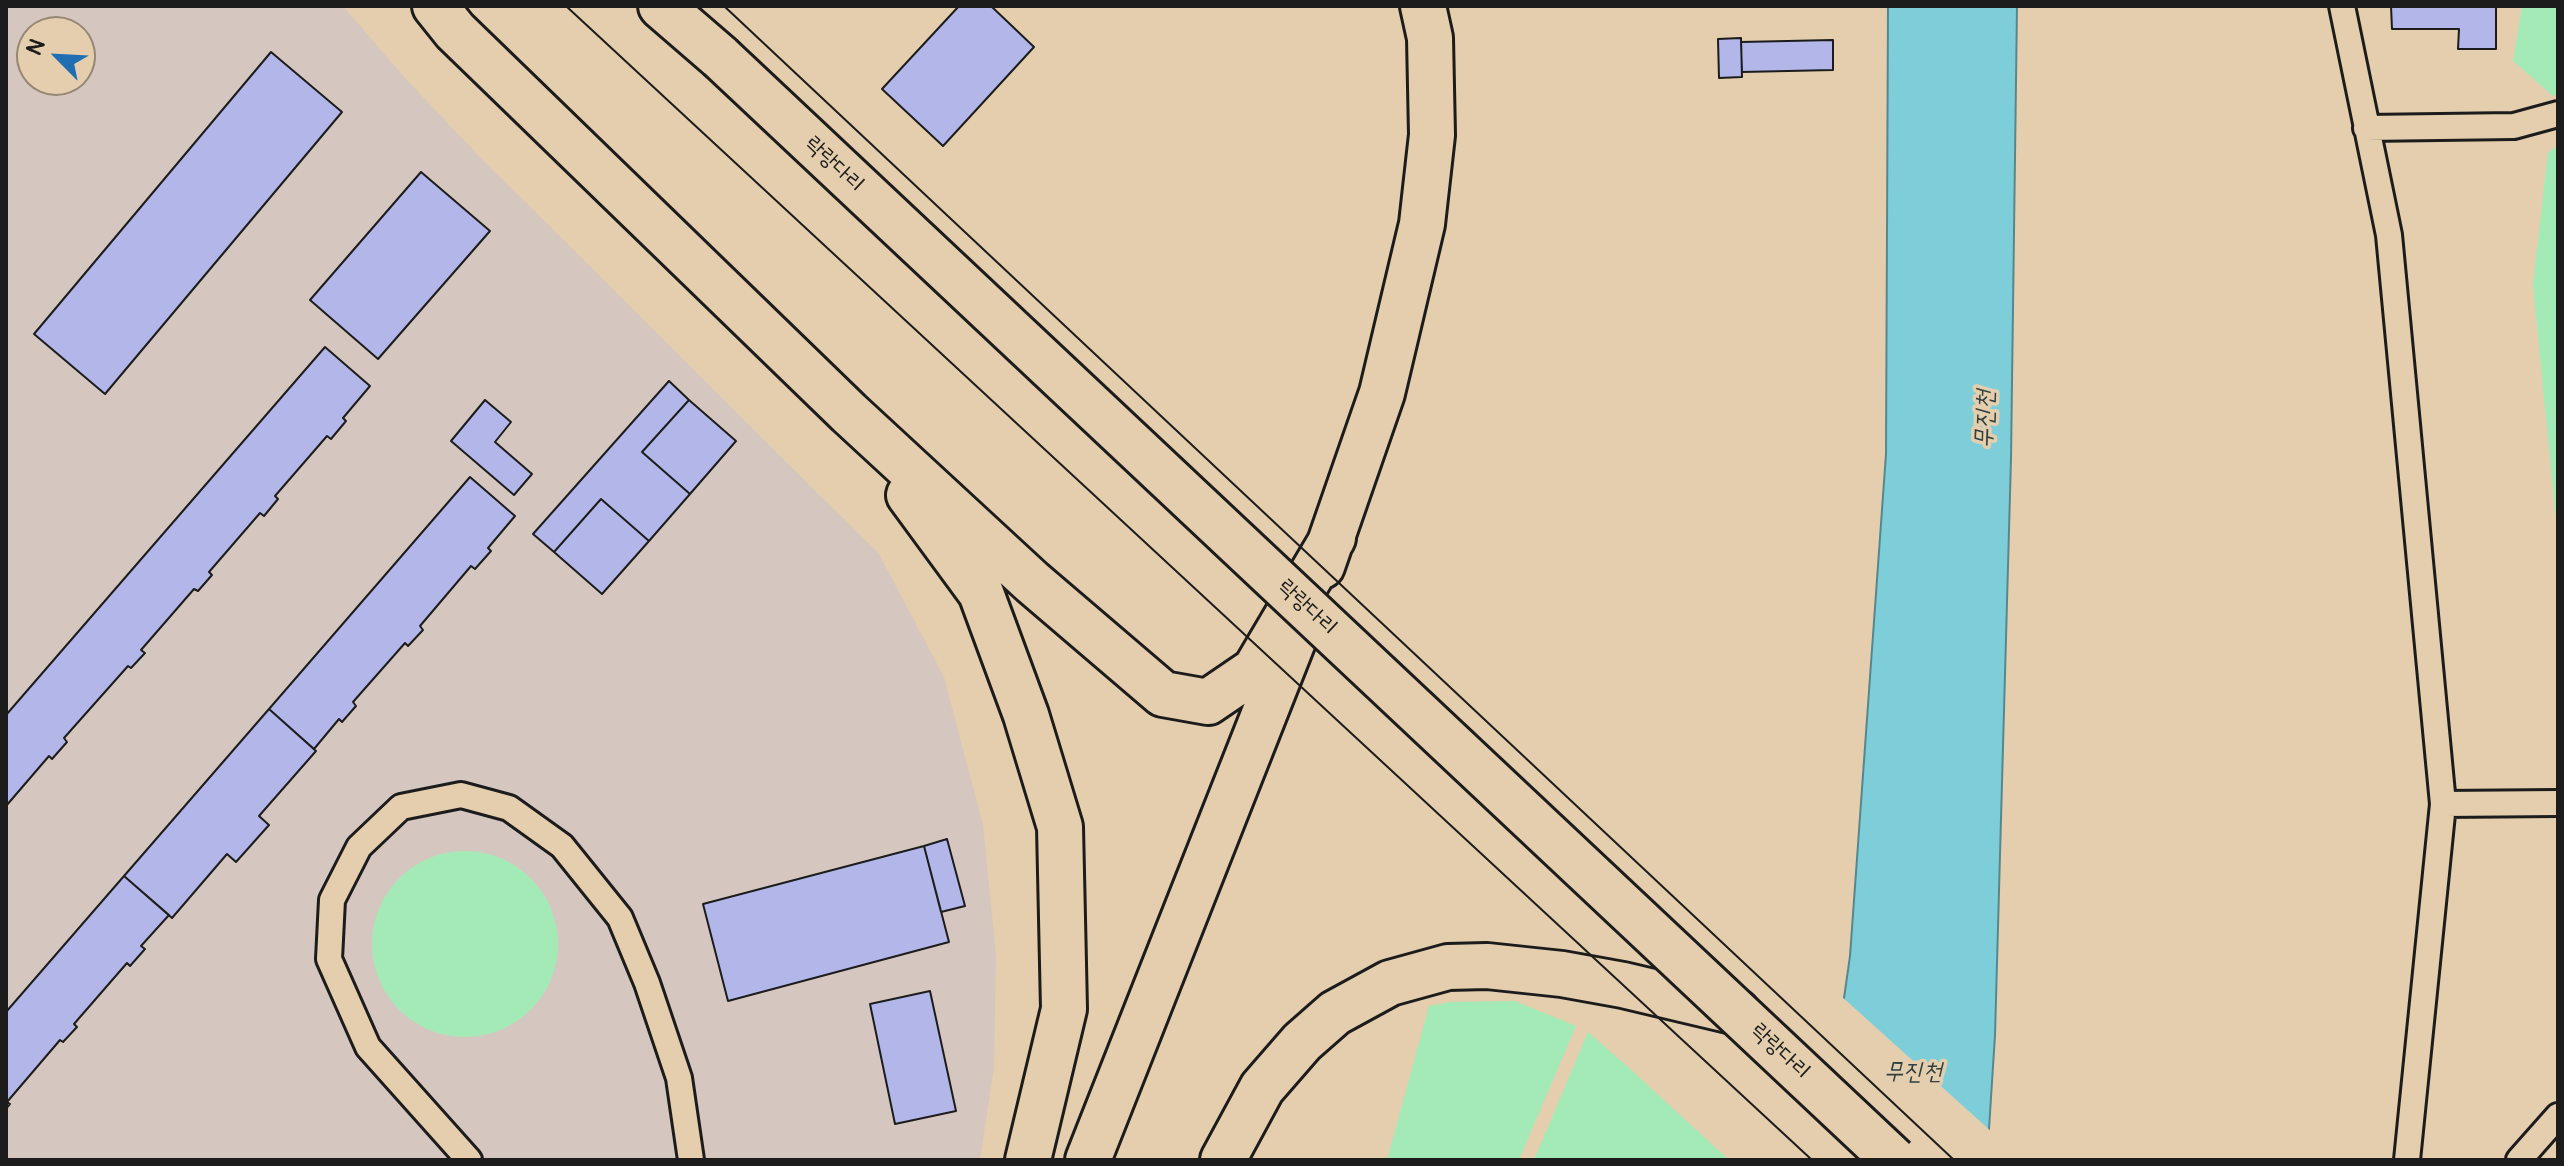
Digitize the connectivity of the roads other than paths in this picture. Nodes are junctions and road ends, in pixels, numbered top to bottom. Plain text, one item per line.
1 (435, 6) edge
2 (661, 6) edge
3 (706, 6) edge
4 (1423, 6) edge
5 (2342, 6) edge
6 (720, 57) junction
7 (2558, 114) edge
8 (2366, 128) junction
9 (849, 413) junction
10 (1333, 538) junction
11 (2558, 803) edge
12 (2443, 804) junction
13 (1737, 1012) junction
14 (2558, 1116) edge
15 (469, 1160) edge
16 (691, 1160) edge
17 (1028, 1160) edge
18 (1088, 1160) edge
19 (1223, 1160) edge
20 (1894, 1160) edge
21 (2407, 1160) edge
22 (2519, 1160) edge

1 - 9 main road
2 - 6 main road, 락랑다리
3 - 6 main road
4 - 10 main road
5 - 8 lane
6 - 13 main road, 락랑다리, bridge
7 - 8 lane
8 - 12 lane
9 - 10 main road
9 - 17 main road
10 - 18 main road
11 - 12 lane
12 - 21 lane
13 - 19 main road
13 - 20 main road, 락랑다리, bridge
14 - 22 lane
15 - 16 lane

